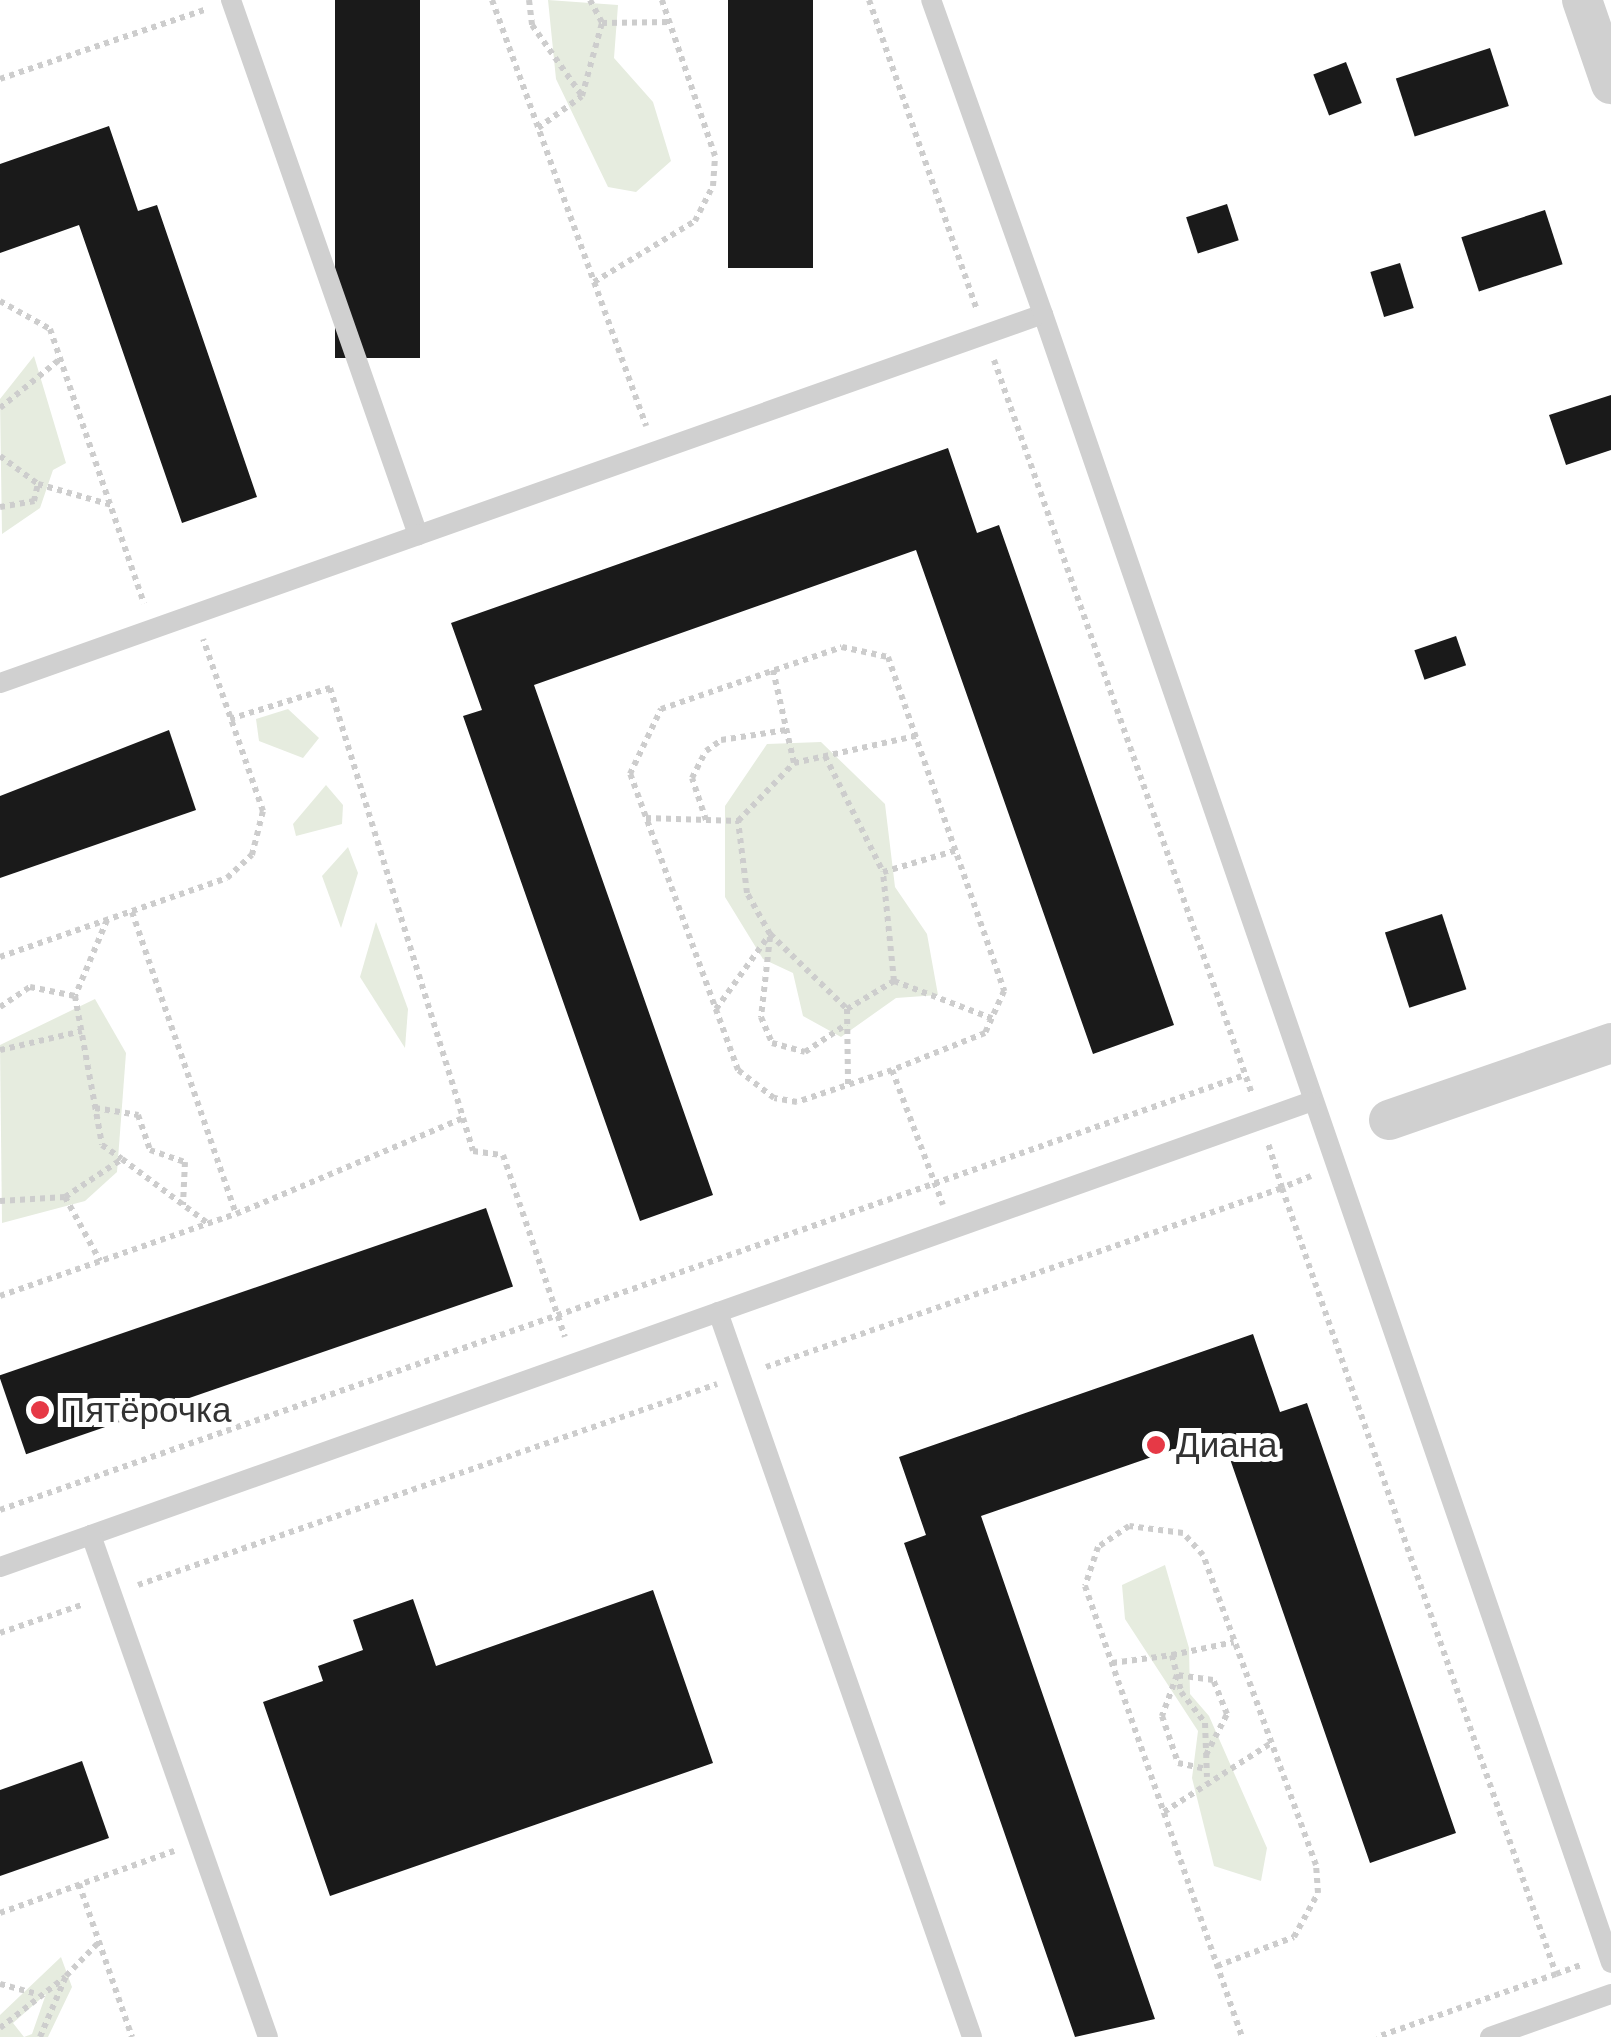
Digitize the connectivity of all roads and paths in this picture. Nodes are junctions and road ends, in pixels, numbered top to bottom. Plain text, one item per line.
1 (231, 0) edge
2 (492, 0) edge
3 (529, 0) edge
4 (590, 0) edge
5 (662, 0) edge
6 (868, 0) edge
7 (931, 0) edge
8 (1582, 0) edge
9 (670, 22) junction
10 (602, 23) junction
11 (0, 79) edge
12 (1611, 84) edge
13 (582, 96) junction
14 (538, 128) junction
15 (594, 282) junction
16 (0, 301) edge
17 (1043, 314) junction
18 (985, 334) junction
19 (60, 359) junction
20 (0, 408) edge
21 (655, 451) junction
22 (0, 456) edge
23 (38, 484) junction
24 (111, 505) junction
25 (0, 506) edge
26 (418, 535) junction
27 (194, 614) junction
28 (154, 629) junction
29 (773, 670) junction
30 (0, 684) edge
31 (230, 719) junction
32 (786, 730) junction
33 (916, 736) junction
34 (824, 756) junction
35 (794, 763) junction
36 (646, 818) junction
37 (706, 820) junction
38 (738, 821) junction
39 (958, 850) junction
40 (883, 872) junction
41 (132, 912) junction
42 (107, 920) junction
43 (770, 934) junction
44 (0, 958) edge
45 (894, 981) junction
46 (75, 996) junction
47 (0, 1007) edge
48 (716, 1009) junction
49 (847, 1009) junction
50 (996, 1020) junction
51 (847, 1024) junction
52 (82, 1031) junction
53 (1611, 1042) edge
54 (0, 1050) edge
55 (892, 1070) junction
56 (1245, 1075) junction
57 (848, 1084) junction
58 (1310, 1102) junction
59 (95, 1108) junction
60 (463, 1118) junction
61 (1260, 1120) junction
62 (1389, 1120) dead end
63 (122, 1159) junction
64 (935, 1184) junction
65 (1282, 1188) junction
66 (1, 1197) edge
67 (66, 1197) junction
68 (184, 1205) junction
69 (236, 1214) junction
70 (209, 1224) junction
71 (952, 1229) junction
72 (100, 1261) junction
73 (0, 1296) edge
74 (718, 1312) junction
75 (558, 1316) junction
76 (574, 1364) junction
77 (740, 1376) junction
78 (0, 1510) edge
79 (91, 1535) junction
80 (0, 1567) edge
81 (112, 1595) junction
82 (0, 1633) edge
83 (1234, 1642) junction
84 (1172, 1655) junction
85 (1112, 1663) junction
86 (1177, 1675) junction
87 (1272, 1743) junction
88 (1206, 1755) junction
89 (1207, 1773) junction
90 (1164, 1812) junction
91 (199, 1842) junction
92 (80, 1884) junction
93 (0, 1913) edge
94 (99, 1942) junction
95 (1611, 1963) edge
96 (1217, 1966) junction
97 (66, 1976) junction
98 (0, 1984) edge
99 (34, 1993) junction
100 (1611, 1994) edge
101 (0, 2028) edge
102 (40, 2037) edge
103 (132, 2037) edge
104 (268, 2037) edge
105 (972, 2037) edge
106 (1242, 2037) edge
107 (1377, 2037) edge
108 (1490, 2037) edge

1 - 11 path
1 - 26 lane
2 - 14 path
3 - 13 path
4 - 10 path
5 - 9 path
6 - 18 path
7 - 17 lane
8 - 12 street
9 - 10 path
9 - 15 path
10 - 13 path
13 - 14 path
14 - 15 path
15 - 21 path
16 - 19 path
17 - 18 lane
17 - 58 lane
18 - 21 lane
18 - 56 path
19 - 20 path
19 - 24 path
21 - 26 lane
22 - 23 path
23 - 24 path
23 - 25 path
24 - 28 path
26 - 27 lane
27 - 28 lane
27 - 31 path
28 - 30 lane
29 - 32 path
29 - 33 path
29 - 36 path
31 - 41 path
31 - 60 path
32 - 35 path
32 - 37 path
33 - 34 path
33 - 39 path
34 - 35 path
34 - 40 path
35 - 38 path
36 - 37 path
36 - 48 path
37 - 38 path
38 - 43 path
39 - 40 path
39 - 50 path
40 - 45 path
41 - 42 path
41 - 69 path
42 - 44 path
42 - 46 path
43 - 48 path
43 - 49 path
43 - 51 path
45 - 49 path
45 - 50 path
46 - 47 path
46 - 52 path
48 - 57 path
49 - 51 path
50 - 55 path
51 - 57 path
52 - 54 path
52 - 59 path
53 - 62 street
55 - 57 path
55 - 64 path
56 - 61 path
56 - 64 path
58 - 61 lane
58 - 95 lane
59 - 63 path
59 - 68 path
60 - 69 path
60 - 75 path
61 - 65 path
61 - 71 lane
63 - 67 path
63 - 68 path
64 - 71 path
64 - 75 path
65 - 77 path
65 - 107 path
66 - 67 path
67 - 72 path
68 - 70 path
69 - 70 path
70 - 72 path
71 - 74 lane
72 - 73 path
74 - 76 lane
74 - 77 lane
75 - 76 path
75 - 78 path
76 - 79 lane
77 - 81 path
77 - 105 lane
79 - 80 lane
79 - 81 lane
81 - 82 path
81 - 91 lane
83 - 84 path
83 - 85 path
83 - 87 path
84 - 85 path
84 - 86 path
85 - 90 path
86 - 88 path
86 - 88 path
86 - 89 path
87 - 89 path
87 - 96 path
88 - 89 path
89 - 90 path
90 - 96 path
91 - 92 path
91 - 104 lane
92 - 93 path
92 - 94 path
94 - 97 path
94 - 103 path
96 - 106 path
97 - 99 path
97 - 102 path
98 - 99 path
99 - 101 path
100 - 108 lane

